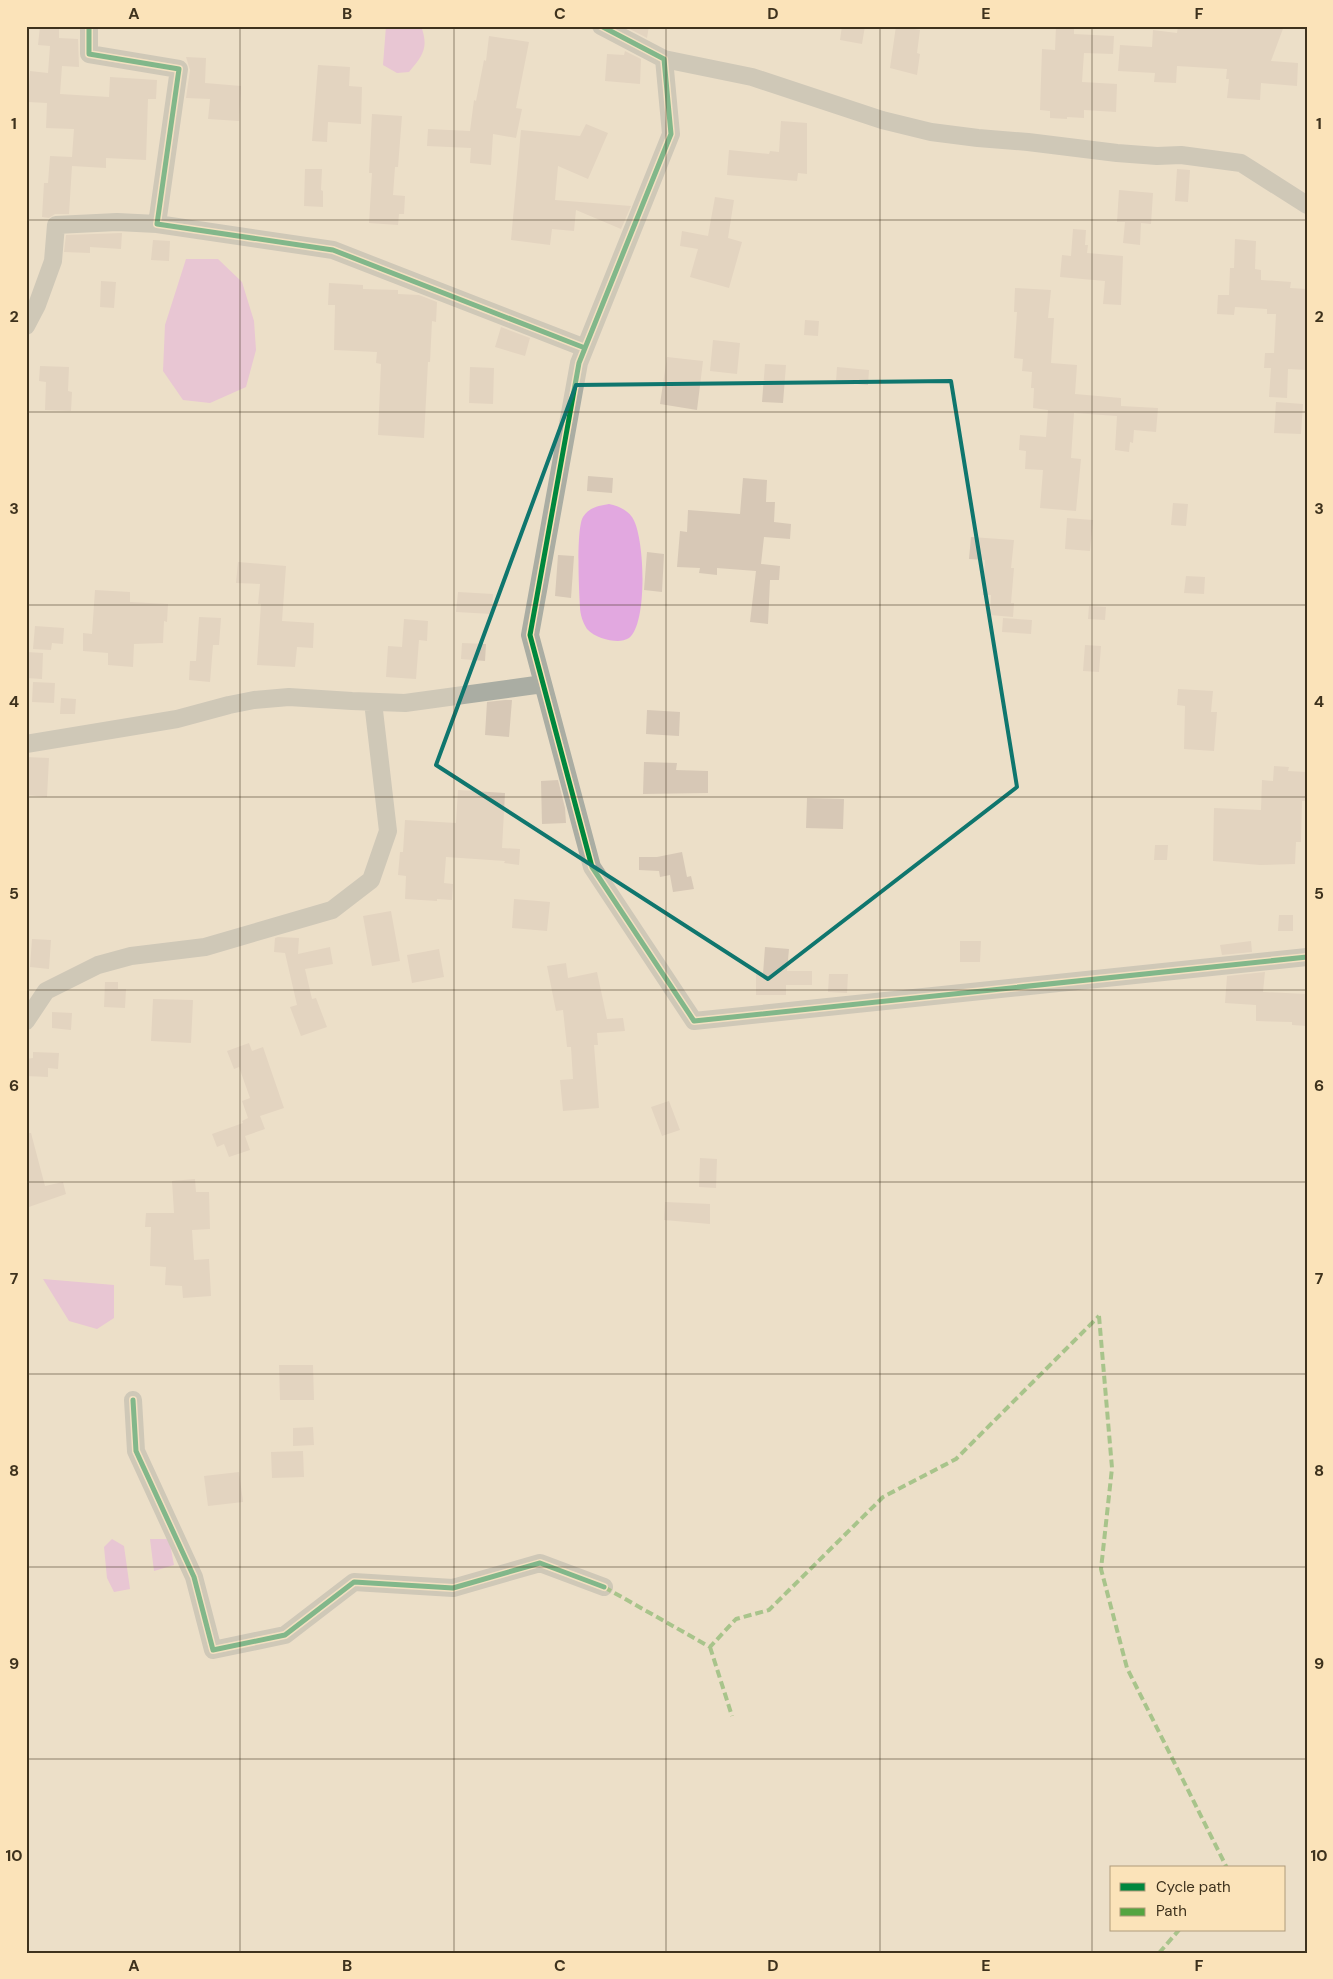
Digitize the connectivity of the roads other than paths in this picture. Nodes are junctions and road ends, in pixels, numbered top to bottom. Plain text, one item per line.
1 (89, 26) edge
2 (600, 26) edge
3 (664, 59) junction
4 (1307, 204) edge
5 (157, 224) junction
6 (26, 326) edge
7 (585, 348) junction
8 (543, 684) junction
9 (373, 702) junction
10 (26, 744) edge
11 (1307, 957) edge
12 (26, 1021) edge
13 (133, 1400) dead end
14 (604, 1587) dead end

1 - 5 street
2 - 3 street
3 - 4 street
3 - 7 street
5 - 6 street
5 - 7 street
7 - 8 street
8 - 9 street
8 - 11 street
9 - 10 street
9 - 12 street
13 - 14 street

